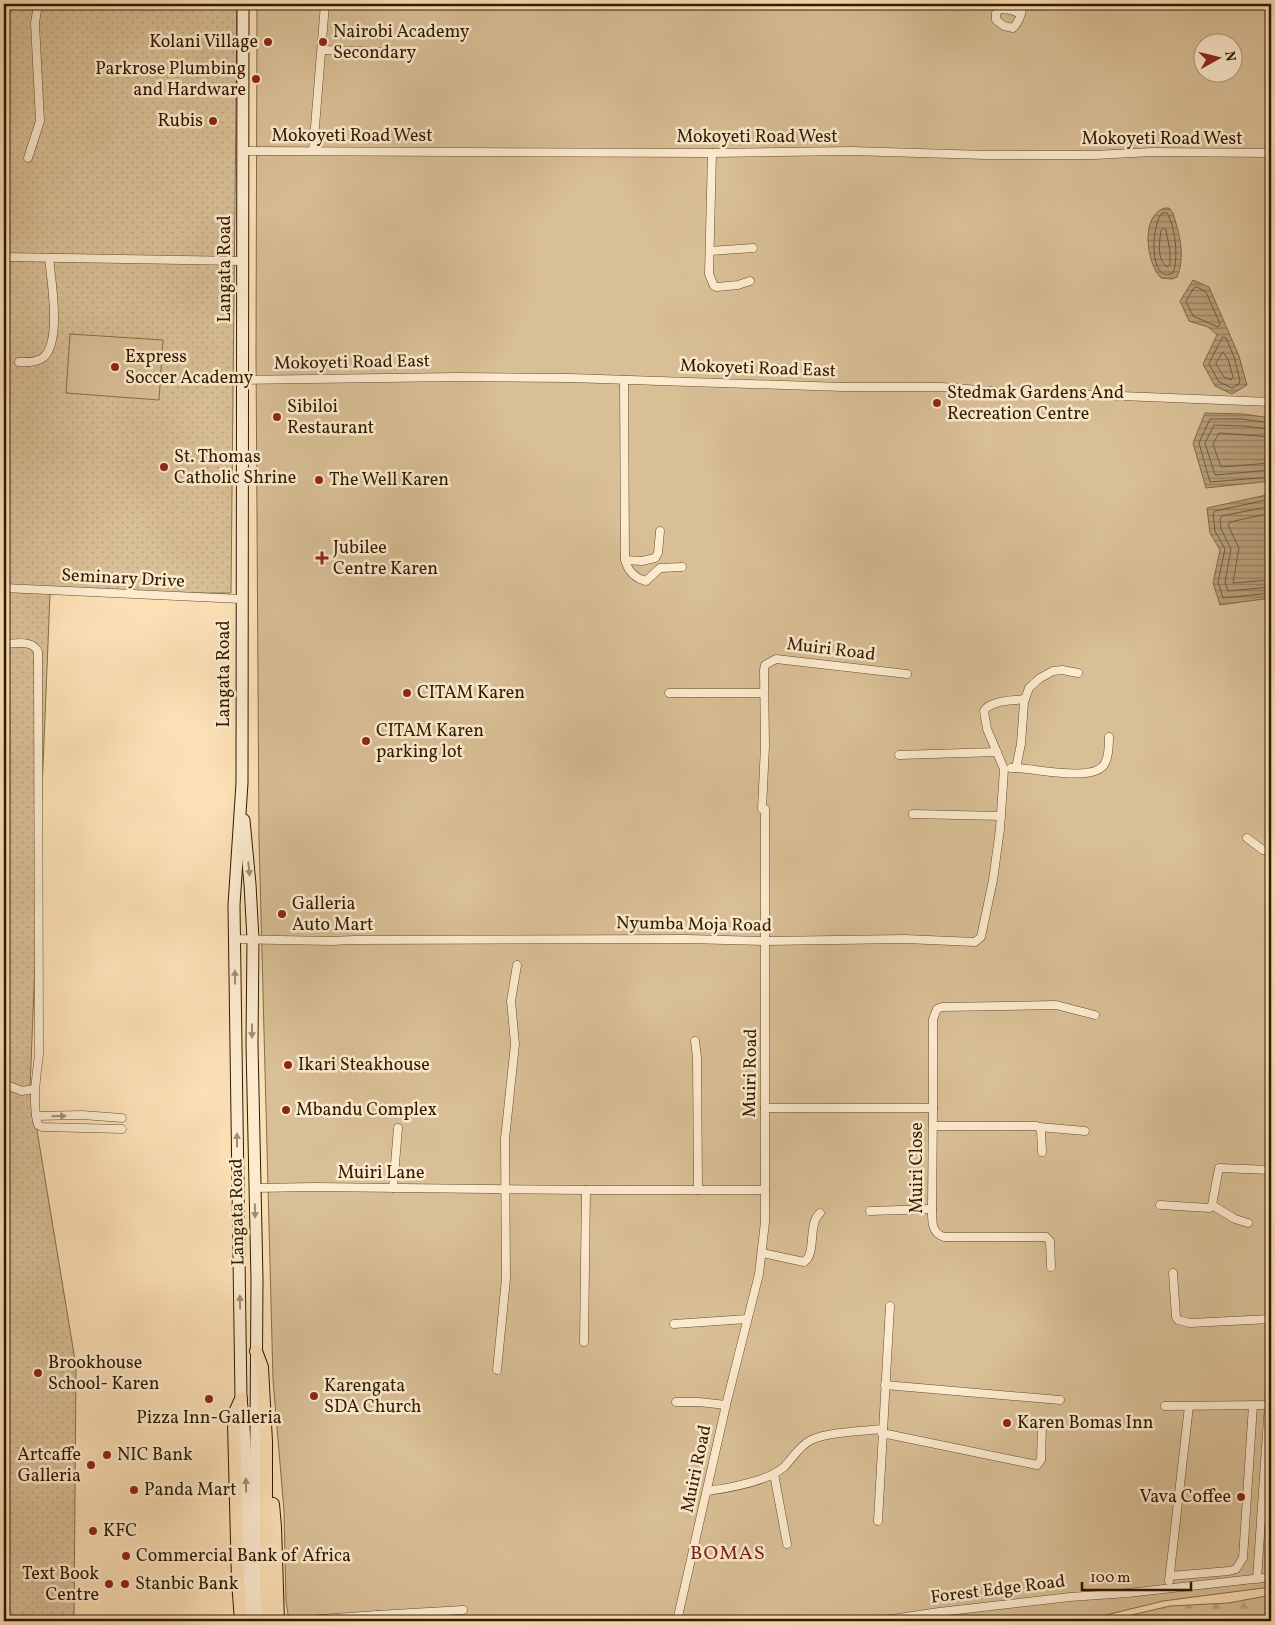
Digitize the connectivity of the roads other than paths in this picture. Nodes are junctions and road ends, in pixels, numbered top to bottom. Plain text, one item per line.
1 (38, 4) edge
2 (242, 4) edge
3 (325, 4) edge
4 (1023, 4) edge
5 (1021, 14) dead end
6 (322, 50) junction
7 (390, 52) dead end
8 (242, 151) junction
9 (313, 151) junction
10 (712, 153) junction
11 (1271, 153) edge
12 (28, 158) dead end
13 (753, 248) dead end
14 (710, 251) junction
15 (4, 258) edge
16 (49, 258) junction
17 (242, 261) junction
18 (750, 281) dead end
19 (18, 362) dead end
20 (242, 380) junction
21 (624, 380) junction
22 (1271, 402) edge
23 (660, 530) dead end
24 (626, 560) junction
25 (682, 567) dead end
26 (4, 588) edge
27 (242, 599) junction
28 (4, 644) edge
29 (1078, 673) dead end
30 (907, 674) dead end
31 (669, 693) dead end
32 (764, 693) junction
33 (1024, 699) junction
34 (1109, 737) dead end
35 (997, 752) junction
36 (899, 755) dead end
37 (1016, 768) junction
38 (1004, 769) junction
39 (241, 803) junction
40 (913, 814) dead end
41 (1001, 816) junction
42 (1247, 838) dead end
43 (1271, 851) edge
44 (234, 939) junction
45 (253, 939) junction
46 (766, 941) junction
47 (516, 965) dead end
48 (1095, 1015) dead end
49 (695, 1040) dead end
50 (4, 1084) edge
51 (34, 1089) junction
52 (765, 1108) junction
53 (932, 1108) junction
54 (36, 1116) junction
55 (122, 1118) dead end
56 (933, 1126) junction
57 (398, 1128) dead end
58 (1039, 1128) junction
59 (122, 1129) dead end
60 (1085, 1131) dead end
61 (1042, 1152) dead end
62 (1271, 1170) edge
63 (255, 1188) junction
64 (393, 1188) junction
65 (507, 1190) junction
66 (586, 1190) junction
67 (698, 1190) junction
68 (765, 1190) junction
69 (1160, 1205) dead end
70 (1212, 1205) junction
71 (932, 1209) junction
72 (870, 1211) dead end
73 (820, 1213) dead end
74 (1248, 1223) dead end
75 (762, 1253) junction
76 (1051, 1267) dead end
77 (1172, 1273) dead end
78 (890, 1306) dead end
79 (747, 1319) junction
80 (1271, 1319) edge
81 (674, 1324) dead end
82 (584, 1342) dead end
83 (256, 1351) junction
84 (497, 1370) dead end
85 (1271, 1374) edge
86 (884, 1385) junction
87 (241, 1399) junction
88 (1060, 1400) dead end
89 (676, 1402) dead end
90 (1253, 1405) junction
91 (1269, 1405) junction
92 (726, 1406) junction
93 (1165, 1406) dead end
94 (1189, 1406) junction
95 (1042, 1425) dead end
96 (882, 1431) junction
97 (266, 1442) junction
98 (774, 1474) junction
99 (708, 1490) junction
100 (878, 1521) dead end
101 (786, 1544) dead end
102 (1170, 1576) junction
103 (1271, 1577) edge
104 (1257, 1579) junction
105 (1168, 1588) junction
106 (463, 1610) dead end
107 (378, 1618) edge
108 (241, 1621) edge
109 (249, 1621) edge
110 (258, 1621) edge
111 (268, 1621) edge
112 (278, 1621) edge
113 (292, 1621) edge
114 (677, 1621) edge
115 (878, 1621) edge

1 - 12 street
2 - 8 main road, Langata Road
3 - 6 street
4 - 5 street
6 - 7 street
6 - 9 street
8 - 9 street, Mokoyeti Road West
8 - 17 main road, Langata Road
9 - 10 street, Mokoyeti Road West
10 - 11 street, Mokoyeti Road West
10 - 14 street
13 - 14 street
14 - 18 street
15 - 16 street
16 - 17 street
16 - 19 street
17 - 20 main road, Langata Road
20 - 21 street, Mokoyeti Road East
20 - 27 main road, Langata Road
21 - 22 street, Mokoyeti Road East
21 - 24 street
23 - 24 street
24 - 25 street
26 - 27 street, Seminary Drive
27 - 39 main road, Langata Road
28 - 51 street
29 - 33 street
30 - 32 street, Muiri Road
31 - 32 street
32 - 46 street, Muiri Road
33 - 35 street
33 - 37 street
34 - 37 street
35 - 36 street
35 - 38 street
37 - 38 street
38 - 41 street, Nyumba Moja Road
39 - 44 main road, Langata Road
39 -> 45 main road, Langata Road
40 - 41 street
41 - 46 street, Nyumba Moja Road
42 - 43 street
44 - 45 street, Nyumba Moja Road
87 -> 44 main road, Langata Road
45 - 46 street, Nyumba Moja Road
45 -> 63 main road, Langata Road
46 - 52 street, Muiri Road
47 - 65 street
48 - 53 street, Muiri Close
49 - 67 street
50 - 51 street
51 - 54 street
52 - 53 street, Muiri Close
52 - 68 street, Muiri Road
53 - 56 street, Muiri Close
54 -> 55 street
54 - 59 street
56 - 58 street
56 - 71 street, Muiri Close
57 - 64 street
58 - 60 street
58 - 61 street
62 - 70 street
63 - 64 street, Muiri Lane
63 -> 83 main road, Langata Road
64 - 65 street, Muiri Lane
65 - 66 street, Muiri Lane
65 - 84 street
66 - 67 street, Muiri Lane
66 - 82 street
67 - 68 street, Muiri Lane
68 - 75 street, Muiri Road
69 - 70 street
70 - 74 street
71 - 72 street
71 - 76 street, Muiri Close
73 - 75 street
75 - 79 street, Muiri Road
77 - 80 street
78 - 86 street
79 - 81 street
79 - 92 street, Muiri Road
83 - 97 main road
83 - 110 main road, Langata Road
85 - 91 street
86 - 88 street
86 - 96 street
87 - 108 main road
109 -> 87 main road, Langata Road
89 - 92 street
90 - 91 street
90 - 94 street
90 - 102 street
91 - 104 street
92 - 99 street, Muiri Road
93 - 94 street
94 - 102 street
95 - 96 street
96 - 98 street
96 - 100 street
97 - 111 main road
97 - 112 main road
98 - 99 street
98 - 101 street
99 - 114 street, Muiri Road
102 - 105 street
103 - 104 street, Forest Edge Road
104 - 105 street, Forest Edge Road
105 - 115 street, Forest Edge Road
106 - 107 street
107 - 113 street

